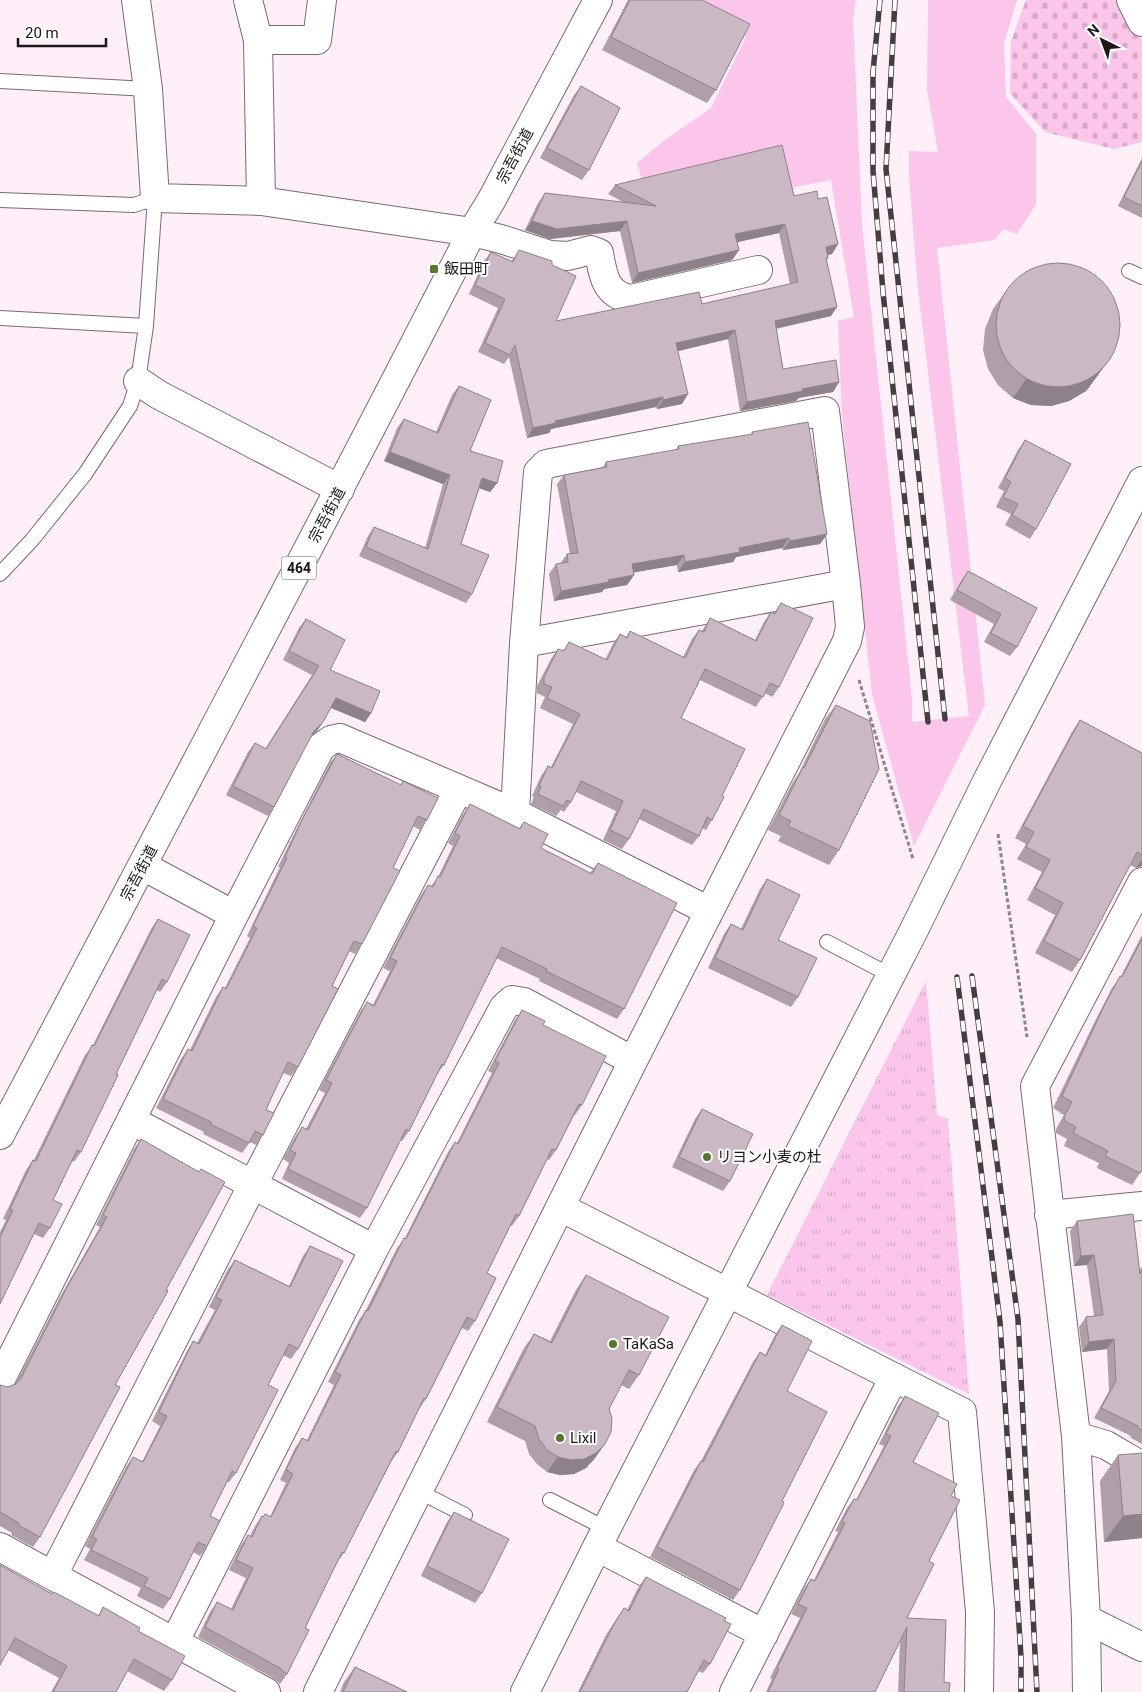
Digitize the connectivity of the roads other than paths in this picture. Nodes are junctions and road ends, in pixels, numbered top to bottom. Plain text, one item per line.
1 (136, 0) edge
2 (248, 0) edge
3 (322, 0) edge
4 (598, 0) edge
5 (1131, 0) edge
6 (1142, 22) edge
7 (258, 40) junction
8 (0, 81) edge
9 (148, 89) junction
10 (155, 198) junction
11 (0, 200) edge
12 (261, 201) junction
13 (472, 232) junction
14 (758, 270) dead end
15 (1129, 271) dead end
16 (1142, 277) edge
17 (0, 318) edge
18 (146, 326) junction
19 (138, 381) junction
20 (1142, 483) edge
21 (340, 489) junction
22 (0, 574) edge
23 (846, 584) junction
24 (524, 643) junction
25 (458, 790) junction
26 (515, 813) junction
27 (143, 866) junction
28 (1142, 882) edge
29 (709, 910) junction
30 (234, 915) junction
31 (827, 942) dead end
32 (890, 975) junction
33 (633, 1061) junction
34 (131, 1120) junction
35 (0, 1135) edge
36 (253, 1184) junction
37 (1142, 1206) edge
38 (560, 1207) junction
39 (1049, 1215) junction
40 (374, 1249) junction
41 (728, 1293) junction
42 (894, 1377) junction
43 (0, 1381) edge
44 (1076, 1436) junction
45 (1142, 1466) edge
46 (418, 1491) junction
47 (550, 1500) dead end
48 (465, 1515) edge
49 (602, 1538) junction
50 (0, 1547) edge
51 (53, 1575) junction
52 (1086, 1619) junction
53 (764, 1634) junction
54 (174, 1643) junction
55 (1142, 1647) edge
56 (266, 1692) edge
57 (318, 1692) edge
58 (525, 1692) edge
59 (734, 1692) edge
60 (979, 1692) edge
61 (1087, 1692) edge

1 - 9 main road
2 - 7 main road
3 - 7 main road
4 - 13 main road, 宗吾街道 / 464
5 - 6 main road
7 - 12 main road
8 - 9 lane
9 - 10 main road
10 - 11 lane
10 - 12 main road
10 - 18 lane
12 - 13 main road
13 - 14 main road
13 - 21 main road, 宗吾街道 / 464
15 - 16 lane
17 - 18 lane
18 - 19 lane
19 - 21 main road
19 - 22 lane
20 - 32 main road
21 - 27 main road, 宗吾街道 / 464
23 - 24 main road
23 - 24 main road
23 - 29 main road
24 - 26 main road
25 - 26 main road
25 - 30 main road
25 - 36 main road
26 - 29 main road
27 - 30 main road
27 - 35 main road, 宗吾街道 / 464
28 - 39 main road
29 - 33 main road
30 - 34 main road
31 - 32 lane
32 - 41 main road
33 - 38 main road
33 - 40 main road
34 - 36 main road
34 - 43 main road
36 - 40 main road
36 - 51 main road
37 - 39 main road
38 - 41 main road
38 - 46 main road
39 - 44 main road
40 - 54 main road
41 - 42 main road
41 - 49 main road
42 - 53 main road
42 - 60 main road
44 - 45 main road
44 - 52 main road
46 - 48 lane
46 - 57 main road
47 - 49 lane
49 - 53 main road
49 - 58 main road
50 - 51 main road
51 - 54 main road
52 - 55 main road
52 - 61 main road
53 - 59 main road
54 - 56 main road

